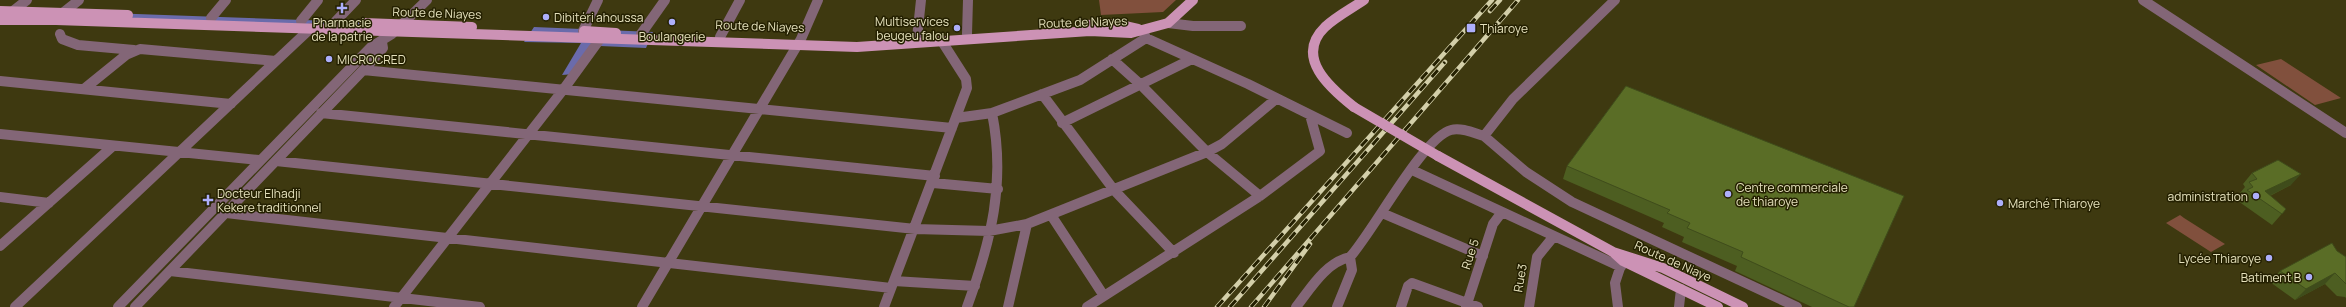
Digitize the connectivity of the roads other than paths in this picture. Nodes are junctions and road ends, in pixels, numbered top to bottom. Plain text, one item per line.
1 (27, 0) edge
2 (79, 0) edge
3 (226, 0) edge
4 (318, 0) edge
5 (356, 0) edge
6 (427, 0) edge
7 (598, 0) edge
8 (665, 0) edge
9 (740, 0) edge
10 (818, 0) edge
11 (921, 0) edge
12 (968, 0) edge
13 (1193, 0) edge
14 (1364, 0) edge
15 (1615, 0) edge
16 (2143, 0) edge
17 (0, 11) edge
18 (13, 11) junction
19 (64, 12) junction
20 (211, 18) junction
21 (0, 21) edge
22 (302, 21) junction
23 (335, 22) junction
24 (1168, 23) junction
25 (404, 24) junction
26 (1241, 26) dead end
27 (311, 28) junction
28 (396, 30) junction
29 (583, 31) junction
30 (1024, 33) junction
31 (60, 34) dead end
32 (641, 34) junction
33 (966, 34) junction
34 (1144, 34) junction
35 (720, 36) junction
36 (917, 38) junction
37 (600, 39) junction
38 (382, 42) junction
39 (799, 42) junction
40 (943, 42) junction
41 (134, 50) junction
42 (1112, 59) junction
43 (1192, 59) junction
44 (276, 61) junction
45 (363, 70) junction
46 (0, 81) edge
47 (1141, 85) junction
48 (84, 89) junction
49 (563, 90) junction
50 (1042, 94) junction
51 (1276, 99) junction
52 (231, 104) junction
53 (760, 108) junction
54 (321, 113) junction
55 (992, 113) junction
56 (1310, 115) junction
57 (956, 118) junction
58 (1062, 123) junction
59 (952, 128) junction
60 (1347, 133) dead end
61 (2346, 133) edge
62 (0, 134) edge
63 (528, 134) junction
64 (1484, 136) junction
65 (113, 146) junction
66 (1207, 152) junction
67 (178, 153) junction
68 (731, 155) junction
69 (259, 160) junction
70 (276, 161) junction
71 (1412, 170) junction
72 (934, 179) junction
73 (490, 184) junction
74 (998, 189) junction
75 (1114, 190) junction
76 (1260, 196) junction
77 (0, 197) edge
78 (49, 202) junction
79 (703, 205) junction
80 (1502, 212) junction
81 (226, 213) junction
82 (1382, 213) junction
83 (1051, 215) junction
84 (1027, 224) junction
85 (915, 229) junction
86 (989, 231) junction
87 (1554, 236) junction
88 (448, 238) junction
89 (0, 246) edge
90 (1613, 252) junction
91 (1174, 253) junction
92 (1483, 256) junction
93 (1350, 257) junction
94 (668, 262) junction
95 (1622, 264) junction
96 (170, 271) junction
97 (893, 284) junction
98 (975, 286) junction
99 (1681, 289) junction
100 (1104, 296) junction
101 (402, 298) junction
102 (1470, 306) edge
103 (15, 307) edge
104 (118, 307) edge
105 (135, 307) edge
106 (394, 307) edge
107 (480, 307) edge
108 (642, 307) edge
109 (884, 307) edge
110 (967, 307) edge
111 (1008, 307) edge
112 (1087, 307) edge
113 (1296, 307) edge
114 (1337, 307) edge
115 (1401, 307) edge
116 (1529, 307) edge
117 (1618, 307) edge
118 (1679, 307) edge
119 (1718, 307) edge
120 (1743, 307) edge
121 (1797, 307) edge

1 - 18 street
2 - 19 street
3 - 20 street
4 - 22 street
5 - 23 street
6 - 25 street
7 - 29 street
8 - 32 street
9 - 35 street
10 - 39 street
11 - 36 street
12 - 33 street
13 - 24 main road
14 - 90 main road, bridge
15 - 64 street
16 - 61 street
17 - 18 main road, Route de Niayes
18 - 19 main road, Route de Niayes
18 - 21 street
19 - 20 main road, Route de Niayes
20 - 22 main road, Route de Niayes
21 - 27 main road, Route de Niayes
22 - 23 main road, Route de Niayes
23 - 25 main road, Route de Niayes
24 - 26 street
24 - 34 main road, Route de Niayes
25 - 28 street
25 - 29 main road, Route de Niayes
27 - 28 main road, Route de Niayes
27 - 44 street
28 - 37 main road, Route de Niayes
28 - 38 street
29 - 32 main road, Route de Niayes
30 - 33 main road, Route de Niayes
30 - 34 main road, Route de Niayes
30 - 40 main road, Route de Niayes
31 - 41 street
32 - 35 main road, Route de Niayes
33 - 36 main road, Route de Niayes
34 - 42 street
34 - 43 street
35 - 39 main road, Route de Niayes
36 - 39 main road, Route de Niayes
37 - 39 main road, Route de Niayes
37 - 49 street
38 - 45 street
38 - 69 street
39 - 40 main road, Route de Niayes
39 - 53 street
40 - 57 street
41 - 44 street
41 - 48 street
42 - 47 street
42 - 50 street
43 - 47 street
43 - 51 street
44 - 52 street
45 - 49 street
45 - 54 street
46 - 48 street
47 - 58 street
47 - 66 street
48 - 52 street
49 - 53 street
49 - 63 street
50 - 55 street
50 - 58 street
51 - 56 street
51 - 66 street
52 - 67 street
53 - 59 street
53 - 68 street
54 - 63 street
54 - 70 street
55 - 57 street
55 - 74 street
56 - 60 street
56 - 76 street
57 - 59 street
58 - 75 street
59 - 72 street
62 - 65 street
63 - 68 street
63 - 73 street
64 - 71 street
64 - 121 street
65 - 67 street
65 - 78 street
66 - 75 street
66 - 76 street
67 - 69 street
67 - 103 street
68 - 72 street
68 - 79 street
69 - 104 street
70 - 73 street
70 - 81 street
71 - 80 street
71 - 82 street
72 - 74 street
72 - 85 street
73 - 79 street
73 - 88 street
74 - 86 street
75 - 83 street
75 - 91 street
76 - 91 street
77 - 78 street
78 - 89 street
79 - 85 street
79 - 94 street
80 - 87 street
80 - 92 street, Rue 5
81 - 88 street
81 - 96 street
82 - 92 street
82 - 93 street
83 - 84 street
83 - 100 street
84 - 86 street
84 - 111 street
85 - 86 street
85 - 97 street
86 - 98 street
87 - 95 street
87 - 116 street, Rue3
88 - 94 street
88 - 101 street
90 - 95 main road, Route de Niaye
90 - 120 main road, Route de Niaye
91 - 100 street
92 - 102 street, Rue 5
93 - 113 street
93 - 114 street
94 - 97 street
94 - 108 street
95 - 99 main road, Route de Niaye
95 - 117 street
96 - 101 street
96 - 105 street
97 - 98 street
97 - 109 street
98 - 110 street
99 - 118 street
99 - 119 main road, Route de Niaye
100 - 112 street
101 - 106 street
101 - 107 street
102 - 115 street

